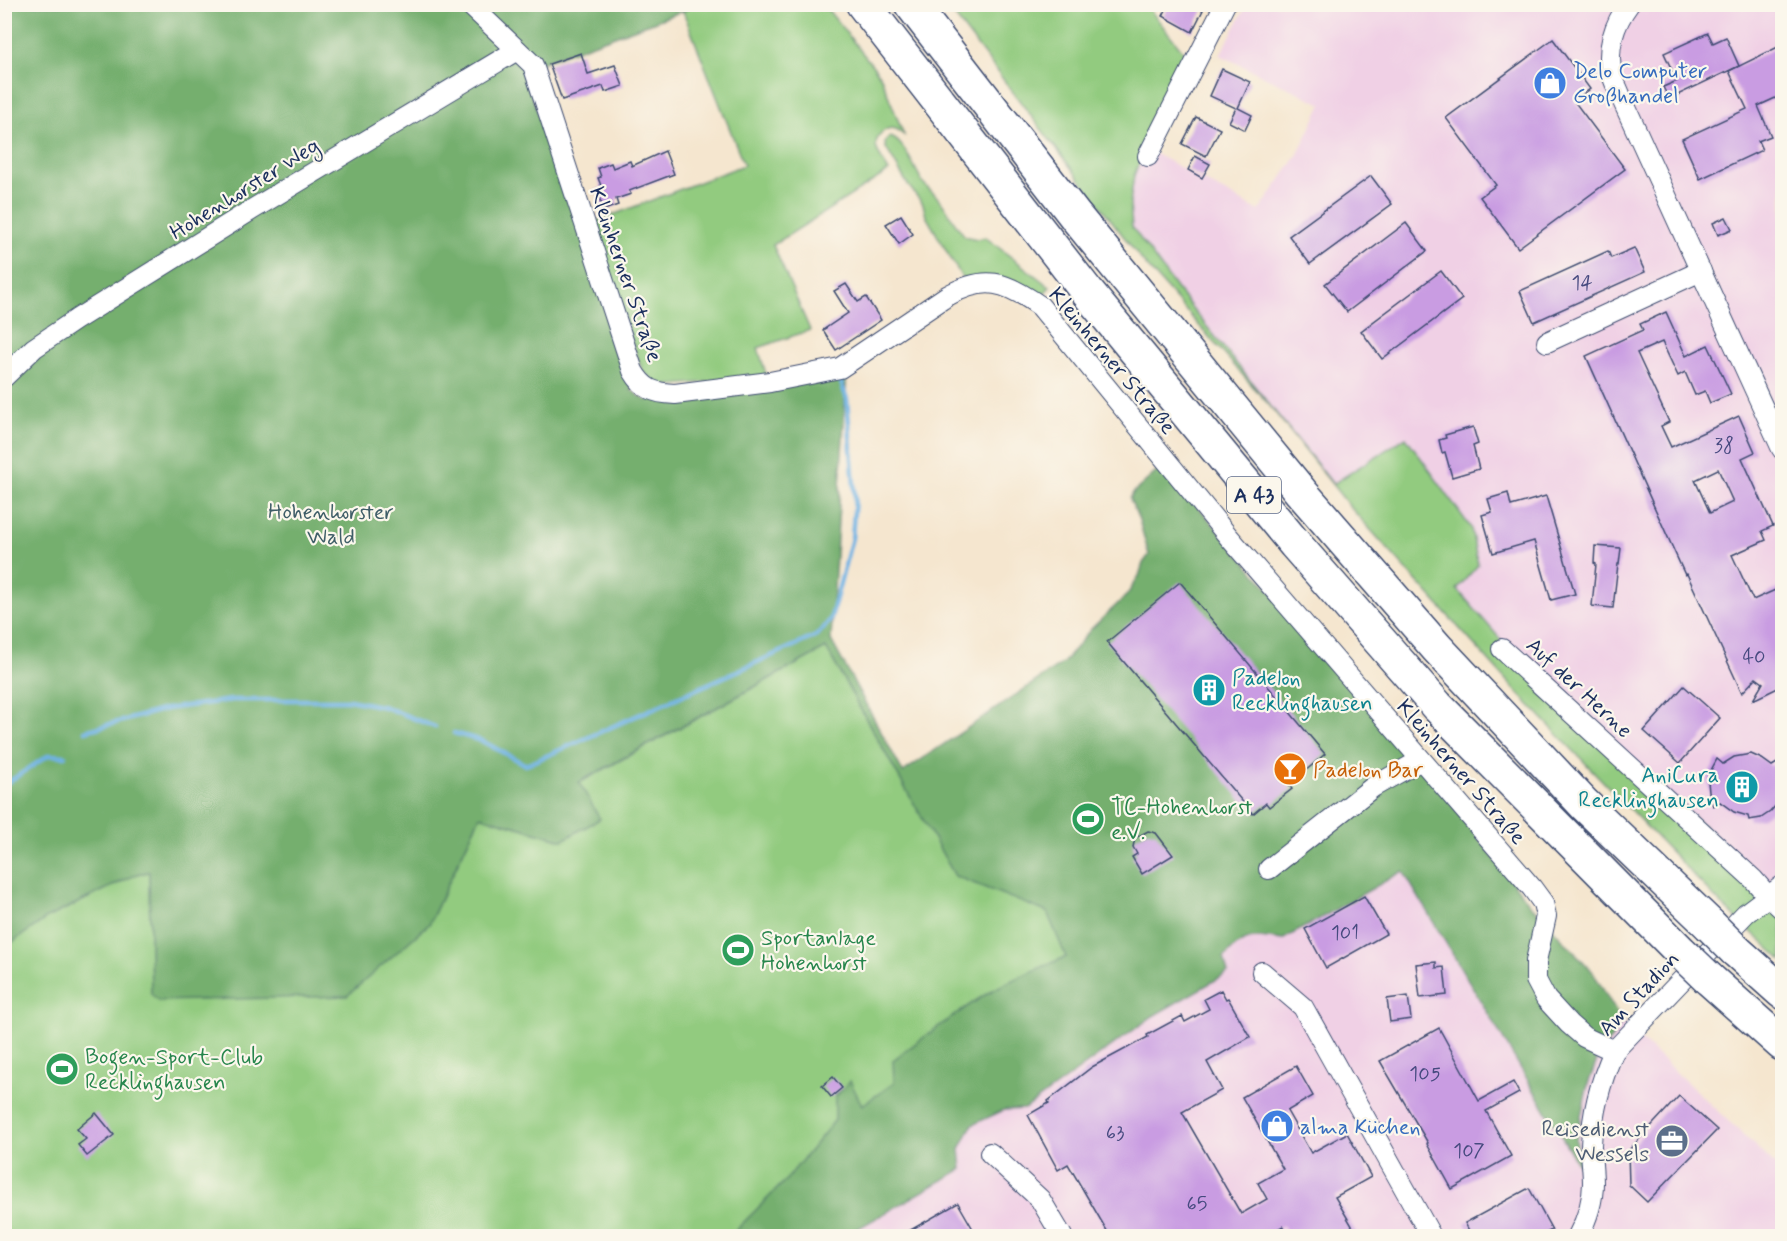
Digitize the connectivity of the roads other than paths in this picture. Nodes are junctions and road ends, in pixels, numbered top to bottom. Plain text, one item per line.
1 (469, 4) edge
2 (863, 4) edge
3 (911, 4) edge
4 (1225, 4) edge
5 (1629, 4) edge
6 (517, 50) junction
7 (1148, 156) dead end
8 (1701, 272) junction
9 (1547, 342) dead end
10 (4, 377) edge
11 (1782, 449) edge
12 (1502, 649) dead end
13 (1421, 760) junction
14 (1269, 869) dead end
15 (1778, 897) edge
16 (1262, 972) dead end
17 (1782, 992) edge
18 (1782, 1044) edge
19 (1614, 1051) junction
20 (990, 1153) dead end
21 (1062, 1236) edge
22 (1431, 1236) edge
23 (1578, 1236) edge

1 - 6 street, Kleinherner Straße
2 - 18 highway, A 43, bridge
3 - 17 highway, A 43, bridge
4 - 7 street
5 - 8 street
6 - 10 street, Hohenhorster Weg
6 - 13 street, Kleinherner Straße
8 - 9 street
8 - 11 street
12 - 15 street, Auf der Herne
13 - 14 street
13 - 19 street, Kleinherner Straße
15 - 19 street, Am Stadion
16 - 22 street
19 - 23 street, Am Stadion
20 - 21 street

